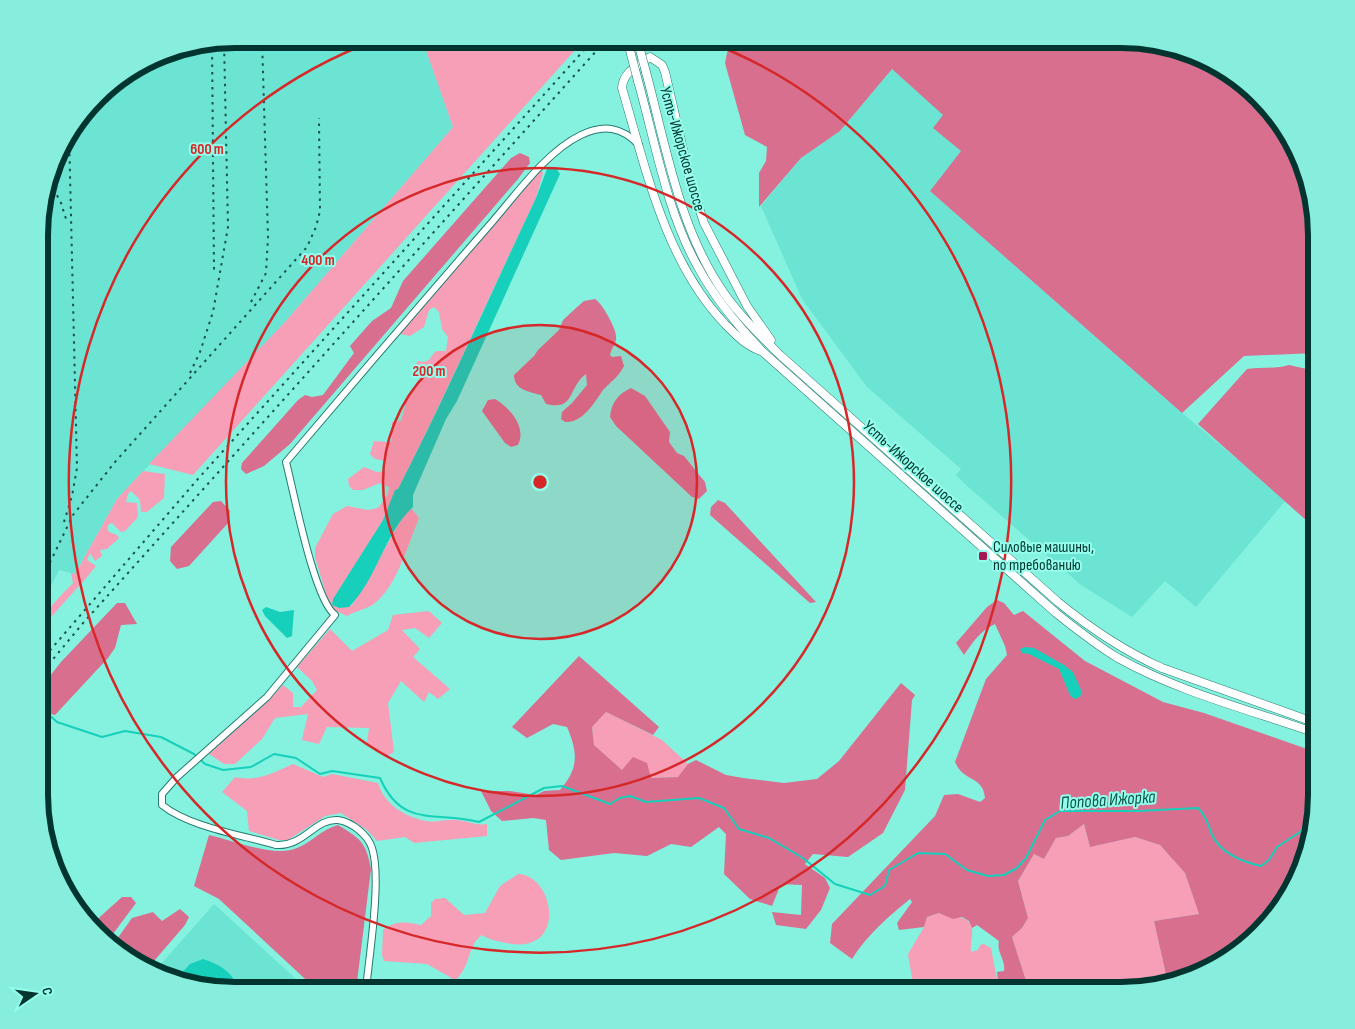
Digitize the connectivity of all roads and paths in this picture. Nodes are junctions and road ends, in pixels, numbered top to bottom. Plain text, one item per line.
1 (629, 48) edge
2 (639, 48) edge
3 (631, 117) junction
4 (619, 130) junction
5 (640, 147) junction
6 (763, 352) junction
7 (780, 354) junction
8 (1308, 719) edge
9 (1308, 729) edge
10 (367, 982) edge

1 - 6 street, Усть-Ижорское шоссе, bridge
2 - 7 street, Усть-Ижорское шоссе, bridge
3 - 4 street
3 - 5 street
3 - 7 street
4 - 5 street
4 - 10 street
5 - 6 street
6 - 9 street, Усть-Ижорское шоссе
7 - 8 street, Усть-Ижорское шоссе

